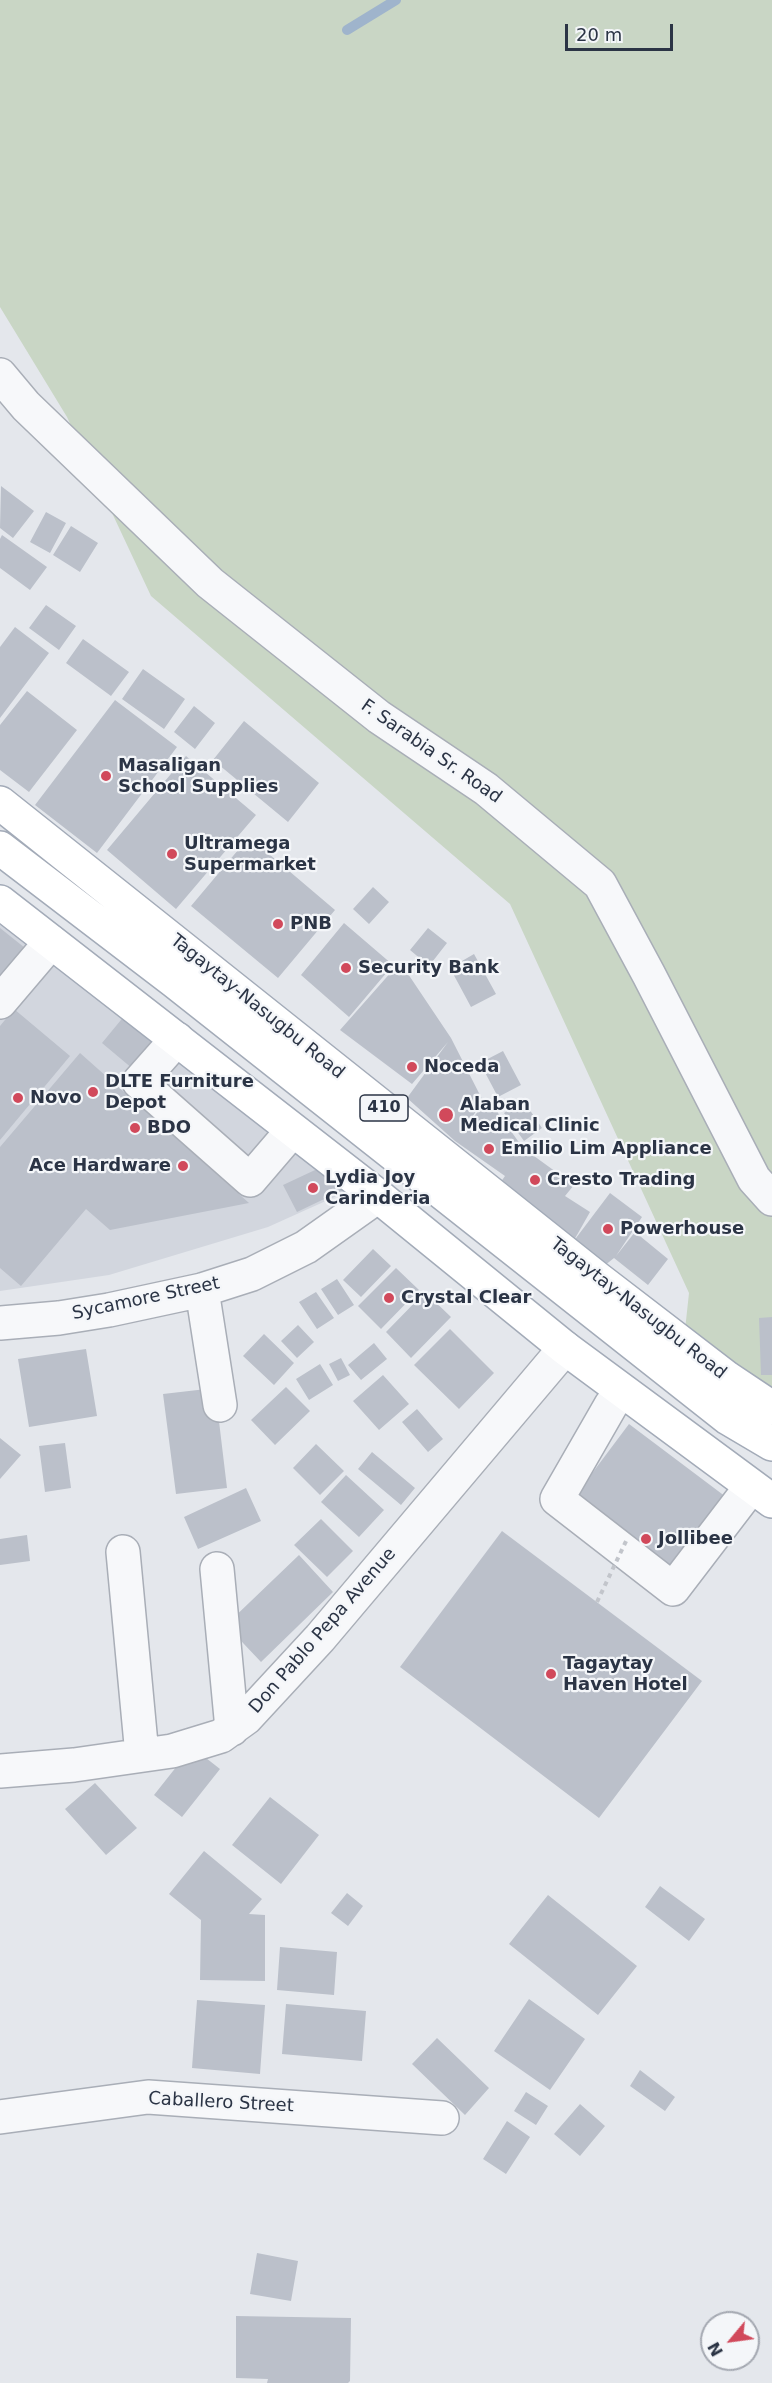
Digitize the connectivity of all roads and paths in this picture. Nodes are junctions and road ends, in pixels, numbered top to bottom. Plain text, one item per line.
1 (0, 375) edge
2 (0, 803) edge
3 (0, 848) edge
4 (0, 902) edge
5 (51, 942) junction
6 (0, 1002) edge
7 (177, 1039) junction
8 (292, 1131) junction
9 (378, 1196) junction
10 (772, 1199) edge
11 (202, 1290) junction
12 (0, 1323) edge
13 (565, 1348) junction
14 (622, 1391) junction
15 (220, 1405) dead end
16 (772, 1408) edge
17 (772, 1444) edge
18 (762, 1494) edge
19 (628, 1537) dead end
20 (123, 1552) dead end
21 (217, 1569) dead end
22 (597, 1602) dead end
23 (232, 1729) junction
24 (142, 1755) junction
25 (0, 1771) edge
26 (0, 2117) edge
27 (442, 2118) dead end

1 - 10 street, F. Sarabia Sr. Road
2 - 16 main road, Tagaytay-Nasugbu Road / 410
3 - 17 main road, Tagaytay-Nasugbu Road
4 - 5 main road
5 - 6 street
5 - 7 main road
7 - 8 main road
7 - 8 street
8 - 9 main road
9 - 11 street, Sycamore Street
9 - 13 main road
11 - 12 street, Sycamore Street
11 - 15 street
13 - 14 main road
13 - 23 street, Don Pablo Pepa Avenue
14 - 18 main road
14 - 18 street
19 - 22 path, bridge
20 - 24 street
21 - 23 street
23 - 24 street, Don Pablo Pepa Avenue
24 - 25 street, Don Pablo Pepa Avenue
26 - 27 street, Caballero Street

